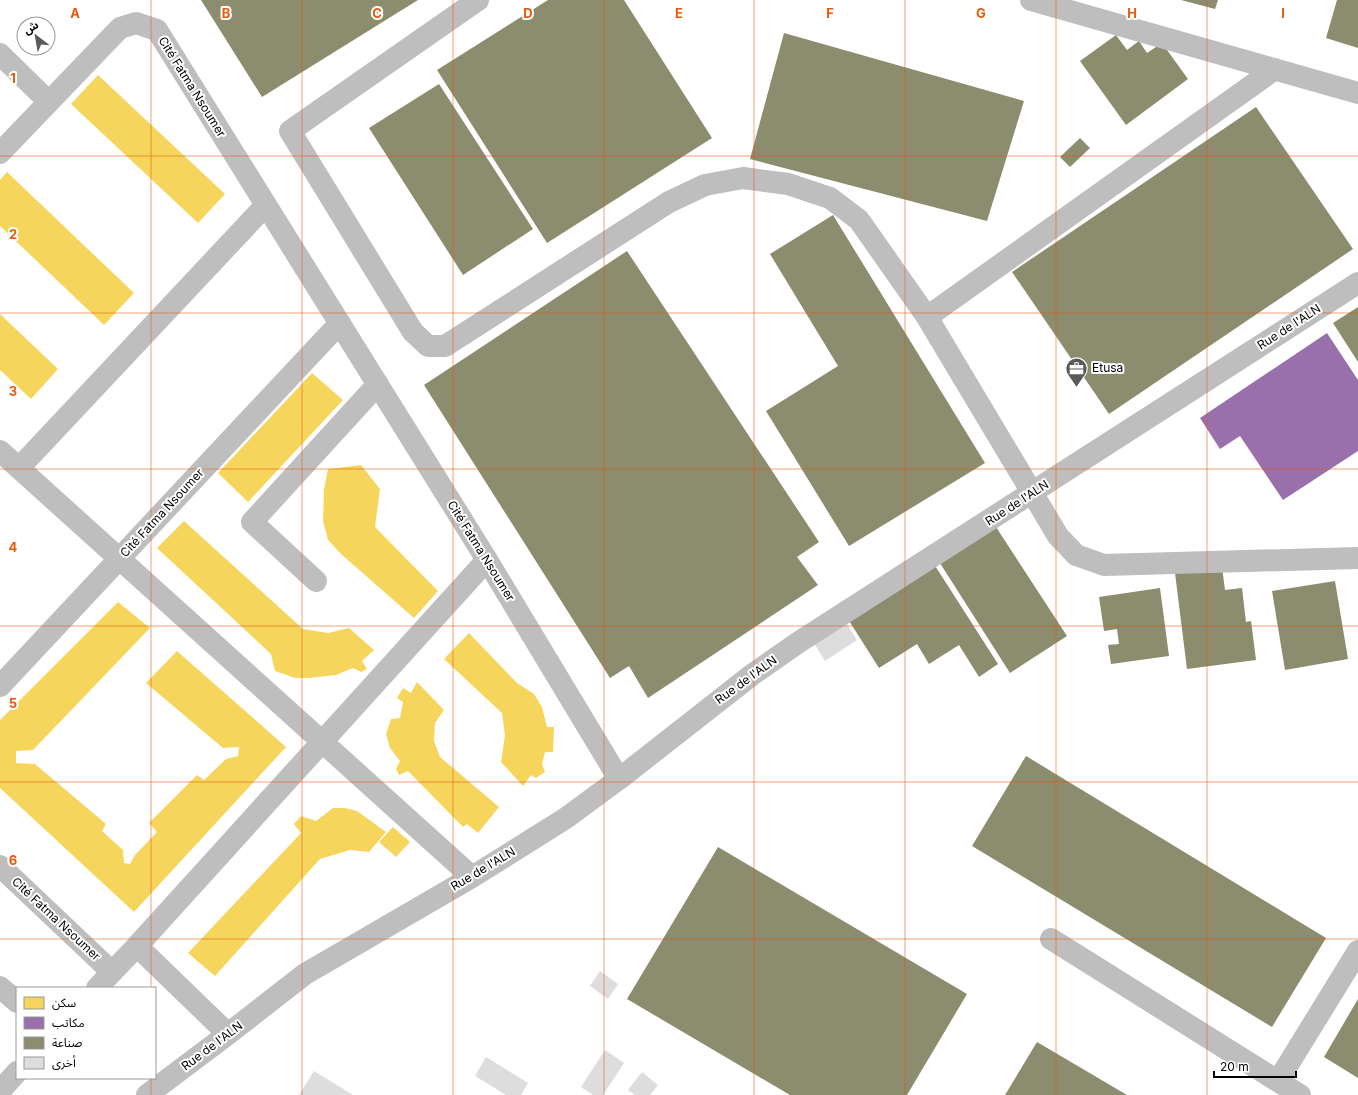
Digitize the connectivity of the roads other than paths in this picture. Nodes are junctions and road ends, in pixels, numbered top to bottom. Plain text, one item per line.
1 (478, 0) edge
2 (1031, 0) edge
3 (0, 54) edge
4 (1275, 69) junction
5 (1358, 93) edge
6 (49, 102) junction
7 (0, 153) edge
8 (266, 205) junction
9 (1358, 283) edge
10 (927, 318) junction
11 (340, 323) junction
12 (378, 384) junction
13 (0, 451) edge
14 (19, 468) junction
15 (1033, 492) junction
16 (1358, 558) edge
17 (119, 559) junction
18 (487, 560) junction
19 (316, 581) dead end
20 (0, 686) edge
21 (322, 742) junction
22 (619, 780) junction
23 (0, 866) edge
24 (472, 877) junction
25 (1051, 939) dead end
26 (137, 946) junction
27 (1358, 951) edge
28 (112, 972) junction
29 (0, 987) edge
30 (97, 987) edge
31 (16, 1001) edge
32 (228, 1034) junction
33 (16, 1073) edge
34 (1278, 1081) junction
35 (0, 1090) edge
36 (147, 1095) edge
37 (1300, 1095) edge

1 - 10 street
2 - 4 street
3 - 6 street
4 - 5 street
4 - 10 street
6 - 7 street, Cité Fatma Nsoumer
6 - 8 street, Cité Fatma Nsoumer
8 - 11 street, Cité Fatma Nsoumer
8 - 14 street
9 - 15 street, Rue de l'ALN
10 - 15 street
11 - 12 street, Cité Fatma Nsoumer
11 - 17 street, Cité Fatma Nsoumer
12 - 18 street, Cité Fatma Nsoumer
12 - 19 street
13 - 14 street
14 - 17 street
15 - 16 street
15 - 22 street, Rue de l'ALN
17 - 20 street, Cité Fatma Nsoumer
17 - 21 street
18 - 21 street
18 - 22 street, Cité Fatma Nsoumer
21 - 24 street
21 - 26 street
22 - 24 street, Rue de l'ALN
23 - 28 street, Cité Fatma Nsoumer
24 - 32 street, Rue de l'ALN
25 - 34 street
26 - 28 street
26 - 32 street
27 - 34 street
28 - 30 street
29 - 31 street
32 - 36 street, Rue de l'ALN
33 - 35 street
34 - 37 street

